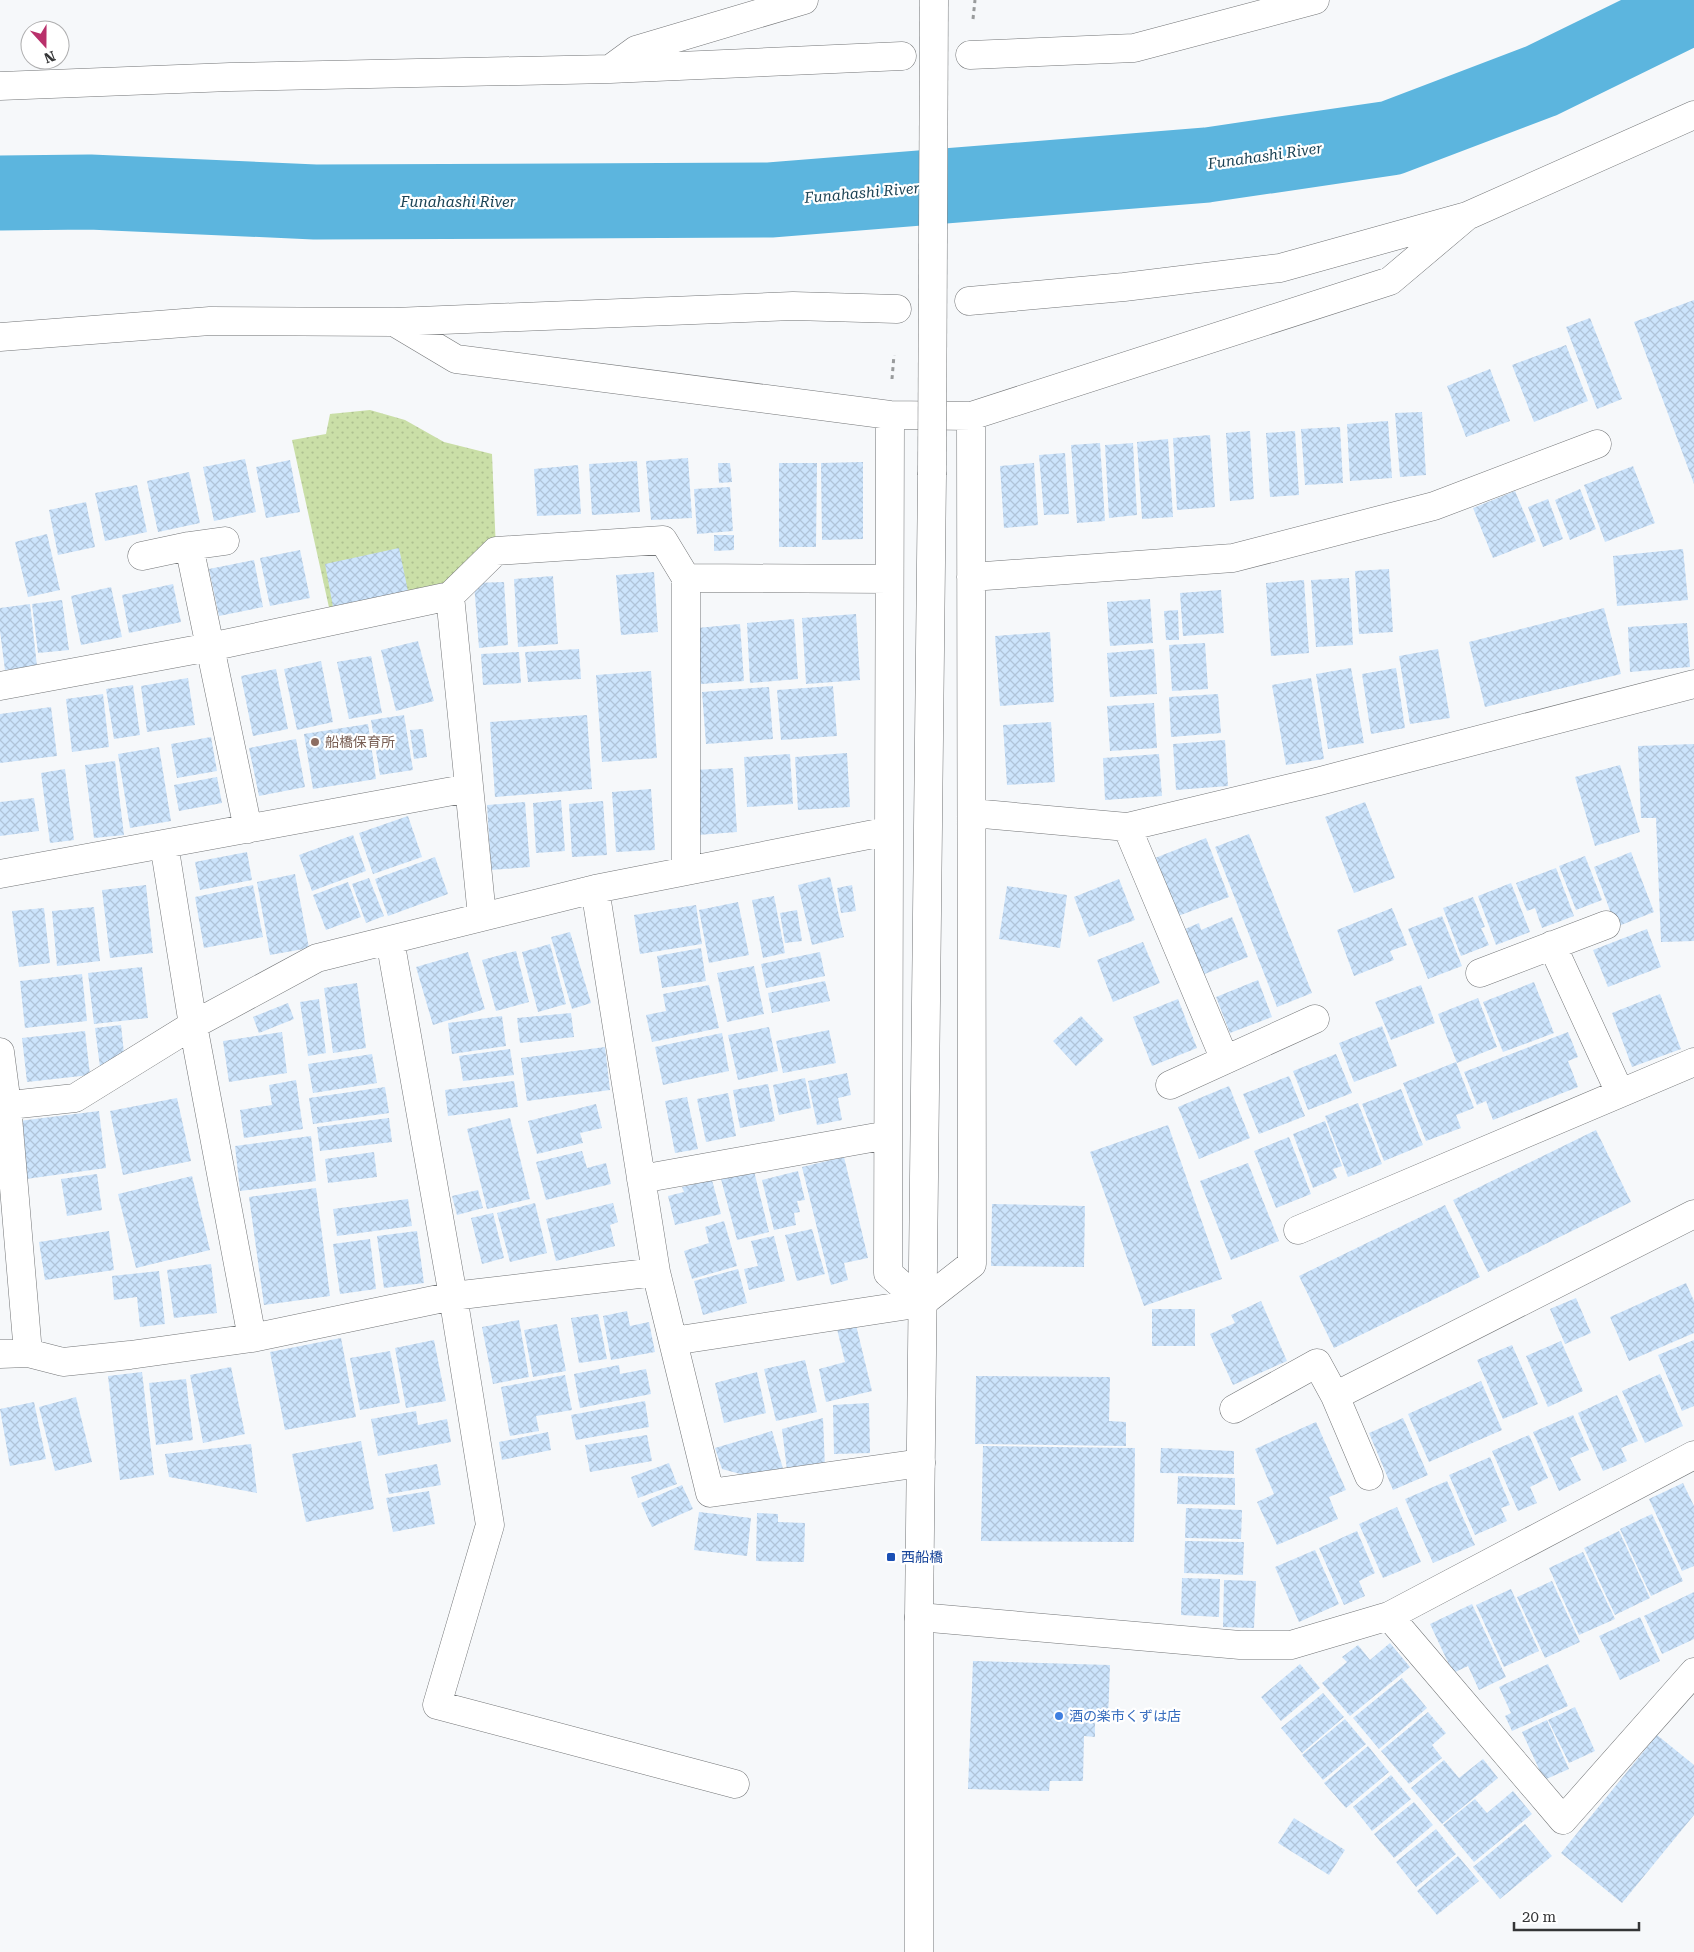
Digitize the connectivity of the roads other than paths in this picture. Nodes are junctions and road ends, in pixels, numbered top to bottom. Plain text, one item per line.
1 (804, 0) edge
2 (934, 0) edge
3 (1314, 0) edge
4 (970, 55) dead end
5 (902, 56) dead end
6 (610, 69) junction
7 (0, 86) edge
8 (1694, 115) edge
9 (1467, 216) junction
10 (969, 301) dead end
11 (897, 308) road end
12 (394, 322) junction
13 (0, 337) edge
14 (890, 415) junction
15 (971, 416) junction
16 (1597, 444) dead end
17 (225, 541) dead end
18 (189, 546) junction
19 (142, 556) dead end
20 (971, 577) junction
21 (686, 578) junction
22 (889, 579) junction
23 (450, 596) junction
24 (210, 647) junction
25 (1694, 684) edge
26 (0, 686) edge
27 (469, 788) junction
28 (972, 813) junction
29 (1127, 827) junction
30 (248, 829) junction
31 (889, 831) junction
32 (164, 844) junction
33 (686, 870) junction
34 (0, 874) edge
35 (595, 888) junction
36 (482, 916) junction
37 (1606, 925) dead end
38 (390, 940) junction
39 (1552, 946) junction
40 (1480, 973) dead end
41 (1315, 1019) dead end
42 (193, 1025) junction
43 (0, 1052) edge
44 (1225, 1060) junction
45 (1694, 1062) edge
46 (1170, 1085) dead end
47 (1620, 1093) junction
48 (3, 1106) edge
49 (888, 1135) junction
50 (641, 1179) junction
51 (1694, 1214) edge
52 (1298, 1230) dead end
53 (656, 1272) junction
54 (453, 1296) junction
55 (922, 1303) junction
56 (252, 1338) junction
57 (673, 1341) junction
58 (0, 1354) edge
59 (28, 1354) junction
60 (1335, 1396) junction
61 (1234, 1409) dead end
62 (1694, 1455) edge
63 (921, 1463) junction
64 (1369, 1476) dead end
65 (1389, 1616) junction
66 (919, 1617) junction
67 (1694, 1672) edge
68 (735, 1784) dead end
69 (919, 1952) edge

1 - 6 street
2 - 55 street, bridge
3 - 4 street
5 - 6 street
6 - 7 street
8 - 9 street
9 - 10 street
9 - 15 street
11 - 12 street
12 - 13 street
12 - 14 street
14 - 15 street
14 - 22 street
15 - 20 street
16 - 20 street
17 - 18 street
18 - 19 street
18 - 24 street
20 - 28 street
21 - 22 street
21 - 23 street
21 - 33 street
22 - 31 street
23 - 24 street
23 - 27 street
24 - 26 street
24 - 30 street
25 - 29 street
27 - 30 street
27 - 36 street
28 - 29 street
28 - 55 street
29 - 44 street
30 - 32 street
31 - 33 street
31 - 49 street
32 - 34 street
32 - 42 street
33 - 35 street
35 - 36 street
35 - 50 street
36 - 38 street
37 - 39 street
38 - 42 street
38 - 54 street
39 - 40 street
39 - 47 street
41 - 44 street
42 - 48 street
42 - 56 street
43 - 48 street
44 - 46 street
45 - 47 street
47 - 52 street
48 - 59 street
49 - 50 street
49 - 55 street
50 - 53 street
51 - 60 street
53 - 54 street
53 - 57 street
54 - 56 street
54 - 68 street
55 - 57 street
55 - 63 street
56 - 59 street
57 - 63 street
58 - 59 street
60 - 61 street
60 - 64 street
62 - 65 street
63 - 66 street
65 - 66 street
65 - 67 street
66 - 69 street

